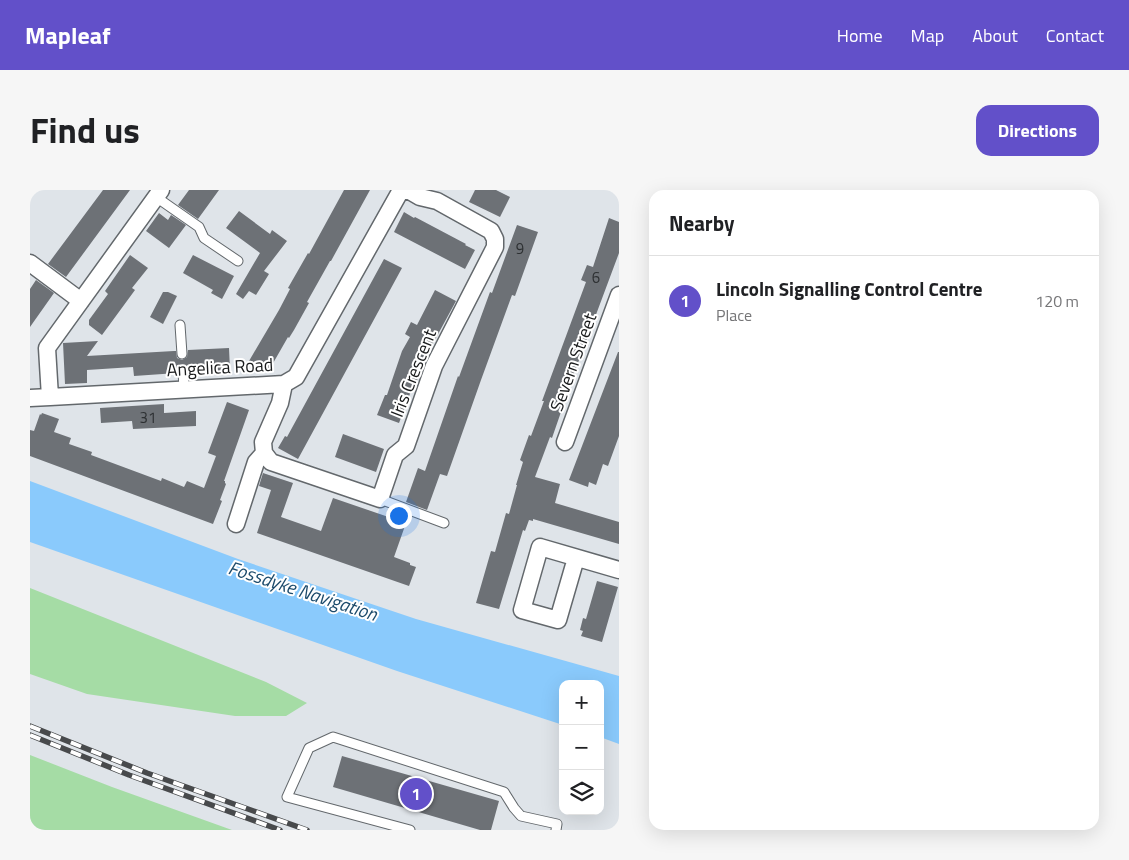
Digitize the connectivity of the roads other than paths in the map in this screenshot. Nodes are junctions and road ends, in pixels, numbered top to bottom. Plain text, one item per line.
1 (402, 190) edge
2 (408, 190) edge
3 (159, 194) edge
4 (238, 261) dead end
5 (30, 263) edge
6 (619, 295) edge
7 (81, 301) junction
8 (180, 325) dead end
9 (182, 354) dead end
10 (183, 371) dead end
11 (284, 384) junction
12 (184, 390) junction
13 (50, 397) junction
14 (30, 398) edge
15 (565, 442) dead end
16 (264, 453) junction
17 (380, 499) junction
18 (444, 523) dead end
19 (236, 524) dead end
20 (576, 558) junction
21 (619, 570) edge
22 (410, 830) edge
23 (556, 830) edge

1 - 11 street, Angelica Road
2 - 17 street, Iris Crescent
3 - 4 lane
3 - 7 street
5 - 7 street
6 - 15 street, Severn Street
7 - 13 street
8 - 9 lane
10 - 12 lane
11 - 12 street, Angelica Road
11 - 16 street
12 - 13 street, Angelica Road
13 - 14 street, Angelica Road
16 - 17 street
16 - 19 street
17 - 18 lane
20 - 20 street
20 - 21 street
22 - 23 lane

